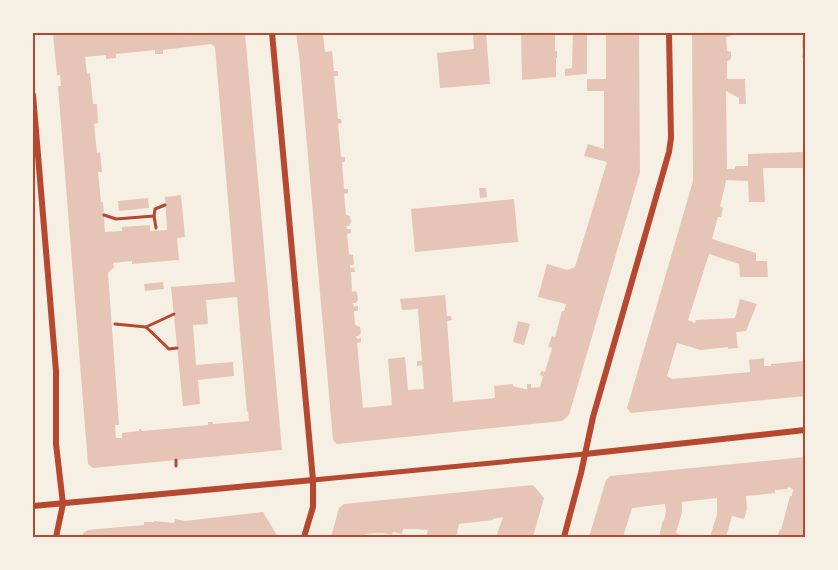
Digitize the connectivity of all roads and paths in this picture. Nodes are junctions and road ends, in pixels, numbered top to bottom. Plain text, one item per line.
1 (273, 33) edge
2 (669, 33) edge
3 (33, 95) edge
4 (165, 206) dead end
5 (104, 215) dead end
6 (154, 216) junction
7 (156, 228) dead end
8 (174, 314) dead end
9 (115, 324) dead end
10 (146, 327) junction
11 (177, 348) dead end
12 (805, 430) edge
13 (585, 454) junction
14 (176, 460) dead end
15 (176, 466) dead end
16 (313, 480) junction
17 (63, 504) junction
18 (33, 506) edge
19 (56, 537) edge
20 (304, 537) edge
21 (564, 537) edge

1 - 16 street
2 - 13 street
3 - 17 street
4 - 6 path
5 - 6 path
6 - 7 path
8 - 10 path
9 - 10 path
10 - 11 path
12 - 13 street
13 - 16 street
13 - 21 street
14 - 15 path
16 - 17 street
16 - 20 street
17 - 18 street
17 - 19 street

